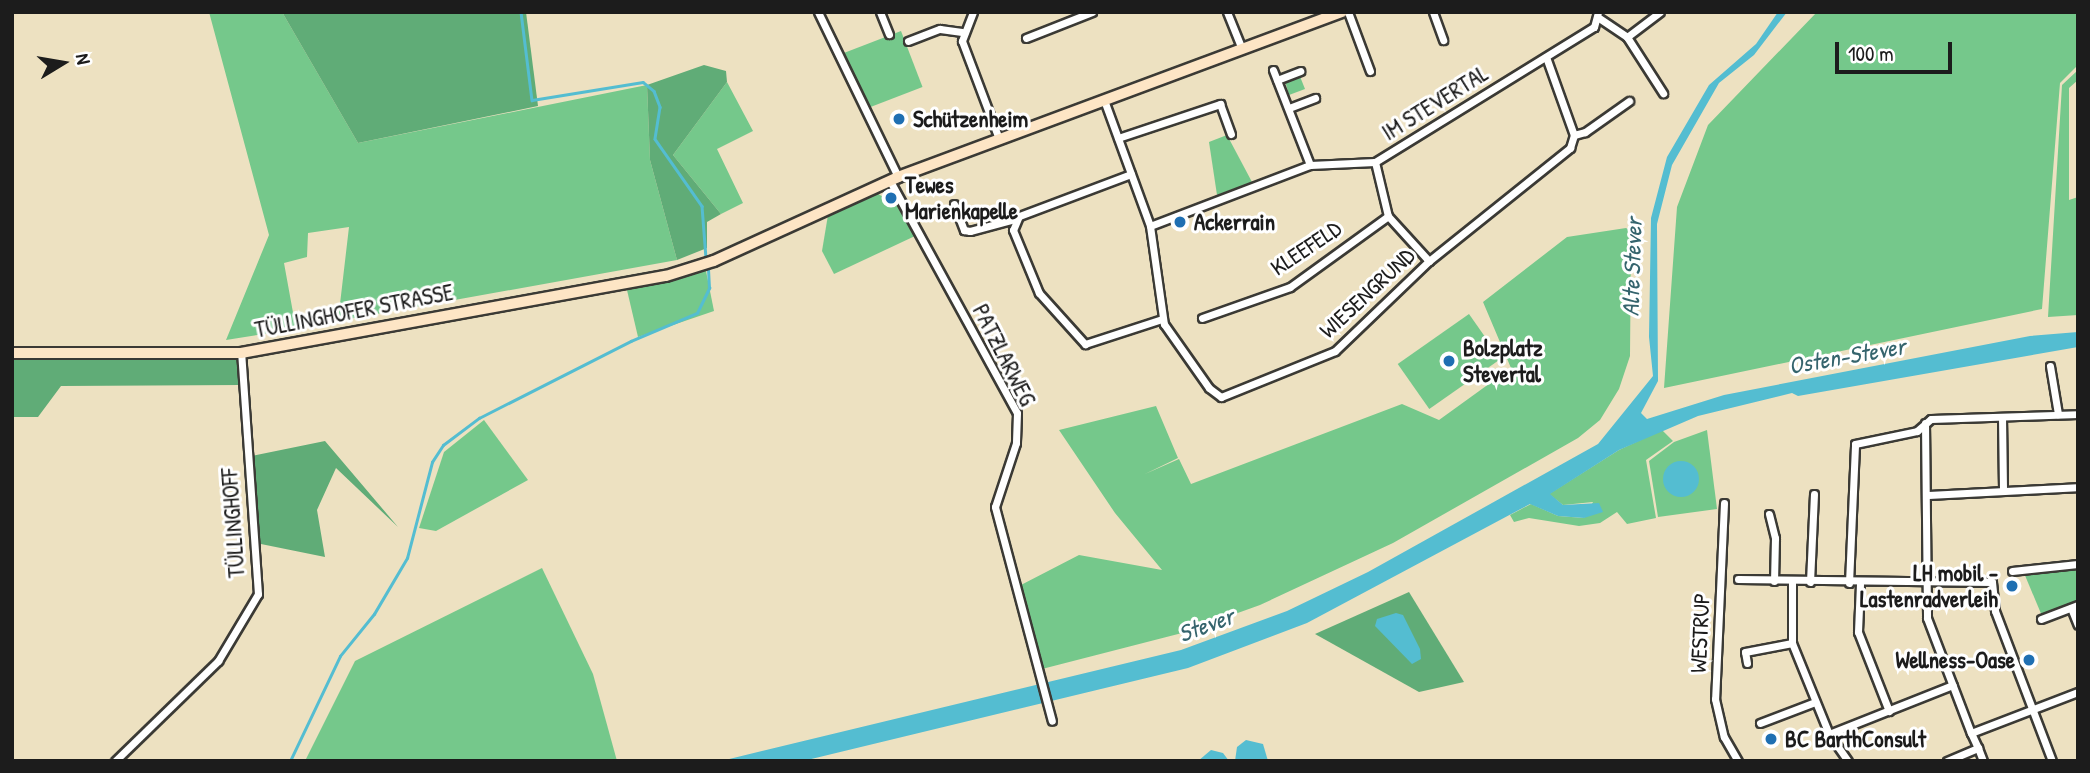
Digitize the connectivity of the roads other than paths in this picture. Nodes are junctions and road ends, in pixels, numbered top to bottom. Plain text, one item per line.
1 (818, 12) edge
2 (880, 12) edge
3 (973, 12) edge
4 (1092, 12) edge
5 (1227, 12) edge
6 (1342, 12) edge
7 (1348, 12) edge
8 (1433, 12) edge
9 (1660, 12) edge
10 (1599, 15) edge
11 (962, 32) junction
12 (889, 34) dead end
13 (1627, 37) junction
14 (1027, 38) dead end
15 (1443, 40) dead end
16 (908, 41) dead end
17 (1242, 49) junction
18 (1546, 57) junction
19 (1273, 70) dead end
20 (1300, 71) dead end
21 (1370, 71) dead end
22 (1277, 79) junction
23 (1663, 93) dead end
24 (1315, 98) dead end
25 (1104, 100) junction
26 (1629, 101) dead end
27 (1289, 108) junction
28 (1231, 134) dead end
29 (1574, 135) junction
30 (1118, 138) junction
31 (999, 139) junction
32 (1375, 162) junction
33 (1310, 165) junction
34 (1131, 174) junction
35 (894, 179) junction
36 (954, 204) dead end
37 (1388, 216) junction
38 (1015, 219) junction
39 (1150, 226) junction
40 (1429, 261) junction
41 (1202, 318) dead end
42 (1162, 319) junction
43 (241, 353) junction
44 (12, 354) edge
45 (2050, 366) dead end
46 (2058, 414) junction
47 (2078, 414) edge
48 (2002, 417) junction
49 (1925, 423) junction
50 (2078, 487) edge
51 (2003, 491) junction
52 (1814, 494) dead end
53 (1927, 495) junction
54 (1724, 503) dead end
55 (1769, 514) dead end
56 (2078, 564) edge
57 (2012, 571) dead end
58 (1738, 579) dead end
59 (1774, 580) junction
60 (1791, 581) junction
61 (1810, 582) junction
62 (1849, 583) junction
63 (1860, 584) junction
64 (1927, 585) junction
65 (2075, 606) edge
66 (2041, 619) dead end
67 (2078, 625) edge
68 (1792, 643) junction
69 (1746, 663) dead end
70 (1953, 685) junction
71 (2078, 692) edge
72 (1815, 702) junction
73 (2032, 709) junction
74 (1889, 711) junction
75 (1051, 718) dead end
76 (1760, 723) dead end
77 (1972, 733) junction
78 (1829, 734) junction
79 (1978, 748) junction
80 (115, 761) edge
81 (1738, 761) edge
82 (1848, 761) edge
83 (1947, 761) edge
84 (1983, 761) edge
85 (2052, 761) edge

1 - 35 street
2 - 12 street
3 - 11 street
4 - 14 street
5 - 17 street
6 - 17 main road
7 - 21 street
8 - 15 street
9 - 13 street
10 - 13 street
10 - 18 street, IM STEVERTAL
11 - 16 street
11 - 31 street
13 - 23 street
17 - 25 main road
18 - 29 street
18 - 32 street, IM STEVERTAL
19 - 22 street
20 - 22 street
22 - 27 street
24 - 27 street
25 - 30 street, WIESENGRUND
25 - 31 main road
26 - 29 street
27 - 33 street
28 - 30 street
29 - 40 street, WIESENGRUND
30 - 34 street, WIESENGRUND
31 - 35 main road
32 - 33 street, IM STEVERTAL
32 - 37 street
33 - 39 street, IM STEVERTAL
34 - 38 street
34 - 39 street, WIESENGRUND
35 - 43 main road, TÜLLINGHOFER STRASSE
35 - 75 street, PATZLARWEG
36 - 38 street
37 - 40 street
37 - 41 street, KLEEFELD
38 - 42 street
39 - 42 street, WIESENGRUND
40 - 42 street, WIESENGRUND
43 - 44 main road, TÜLLINGHOFER STRASSE
43 - 80 street, TÜLLINGHOFF
45 - 46 street
46 - 47 street
46 - 48 street
48 - 49 street
48 - 51 street
49 - 53 street
49 - 62 street
50 - 51 street
51 - 53 street
52 - 61 street
53 - 64 street
54 - 81 street, WESTRUP
55 - 59 street
56 - 57 street
58 - 59 street
59 - 60 street
60 - 61 street
60 - 68 street
61 - 62 street
62 - 63 street
63 - 64 street
63 - 74 street
64 - 70 street
64 - 73 street
65 - 66 street
65 - 67 street
68 - 69 street
68 - 72 street
70 - 74 street
70 - 77 street
71 - 73 street
72 - 76 street
72 - 78 street
73 - 77 street
73 - 85 street
74 - 78 street
77 - 79 street
78 - 82 street
79 - 83 street
79 - 84 street

